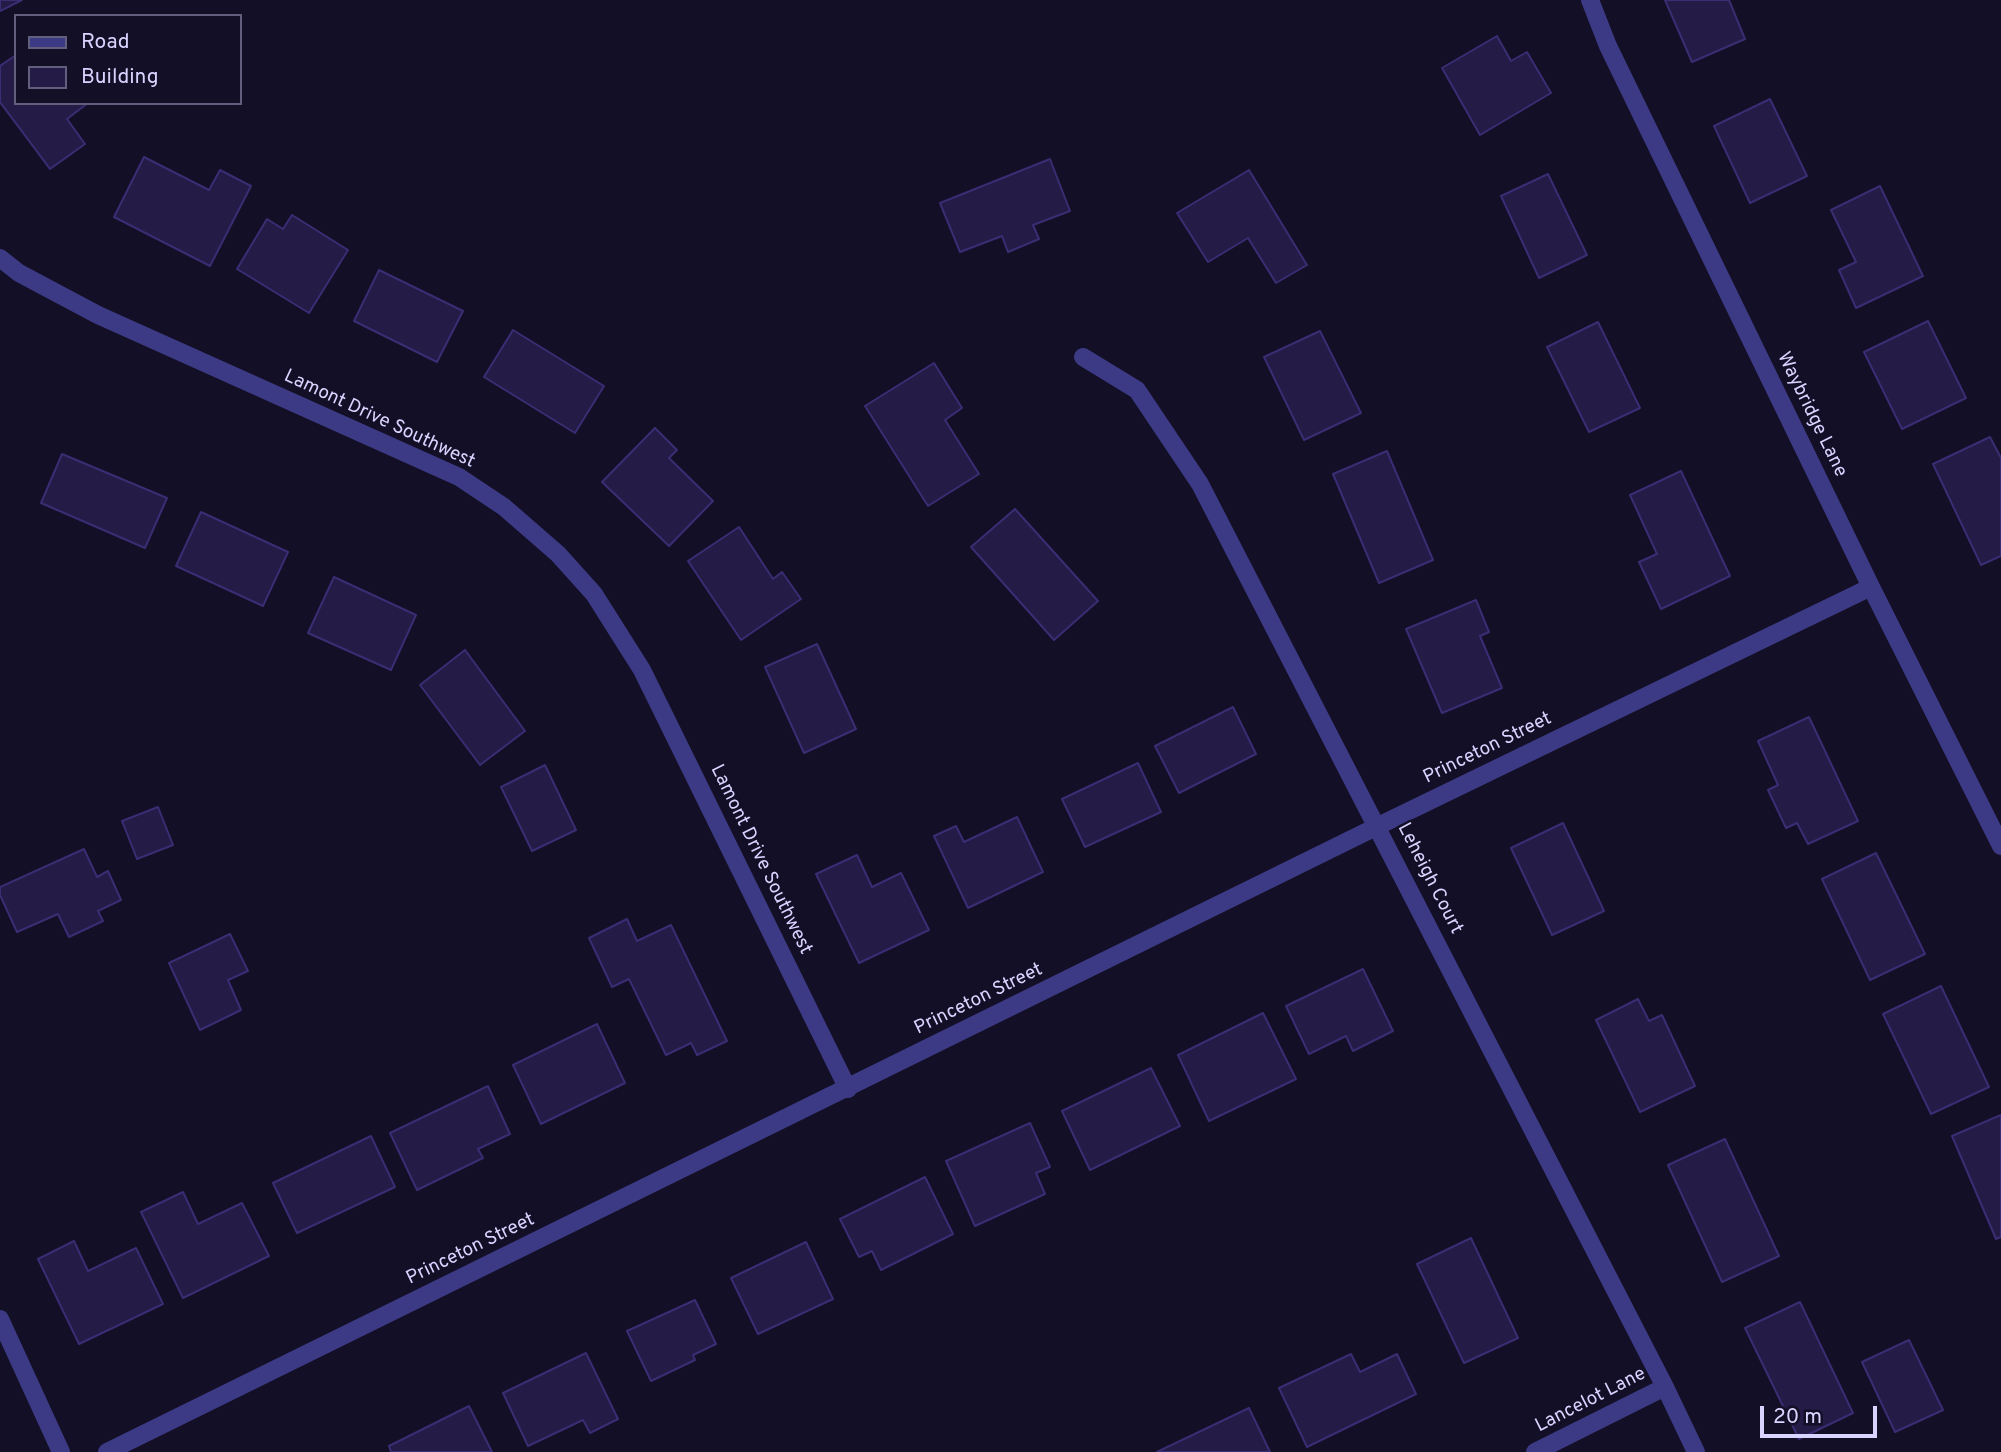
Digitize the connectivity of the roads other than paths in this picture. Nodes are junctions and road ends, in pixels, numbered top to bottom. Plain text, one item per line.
1 (1590, 0) edge
2 (0, 258) edge
3 (1083, 357) dead end
4 (1871, 587) junction
5 (1378, 826) junction
6 (2001, 846) edge
7 (848, 1089) junction
8 (0, 1319) edge
9 (1665, 1387) junction
10 (61, 1452) edge
11 (107, 1452) edge
12 (1535, 1452) edge
13 (1696, 1452) edge

1 - 4 street, Waybridge Lane
2 - 7 street, Lamont Drive Southwest
3 - 5 street, Leheigh Court
4 - 5 street, Princeton Street
4 - 6 street, Waybridge Lane
5 - 7 street, Princeton Street
5 - 9 street, Leheigh Court
7 - 11 street, Princeton Street
8 - 10 street
9 - 12 street, Lancelot Lane
9 - 13 street, Leheigh Court

